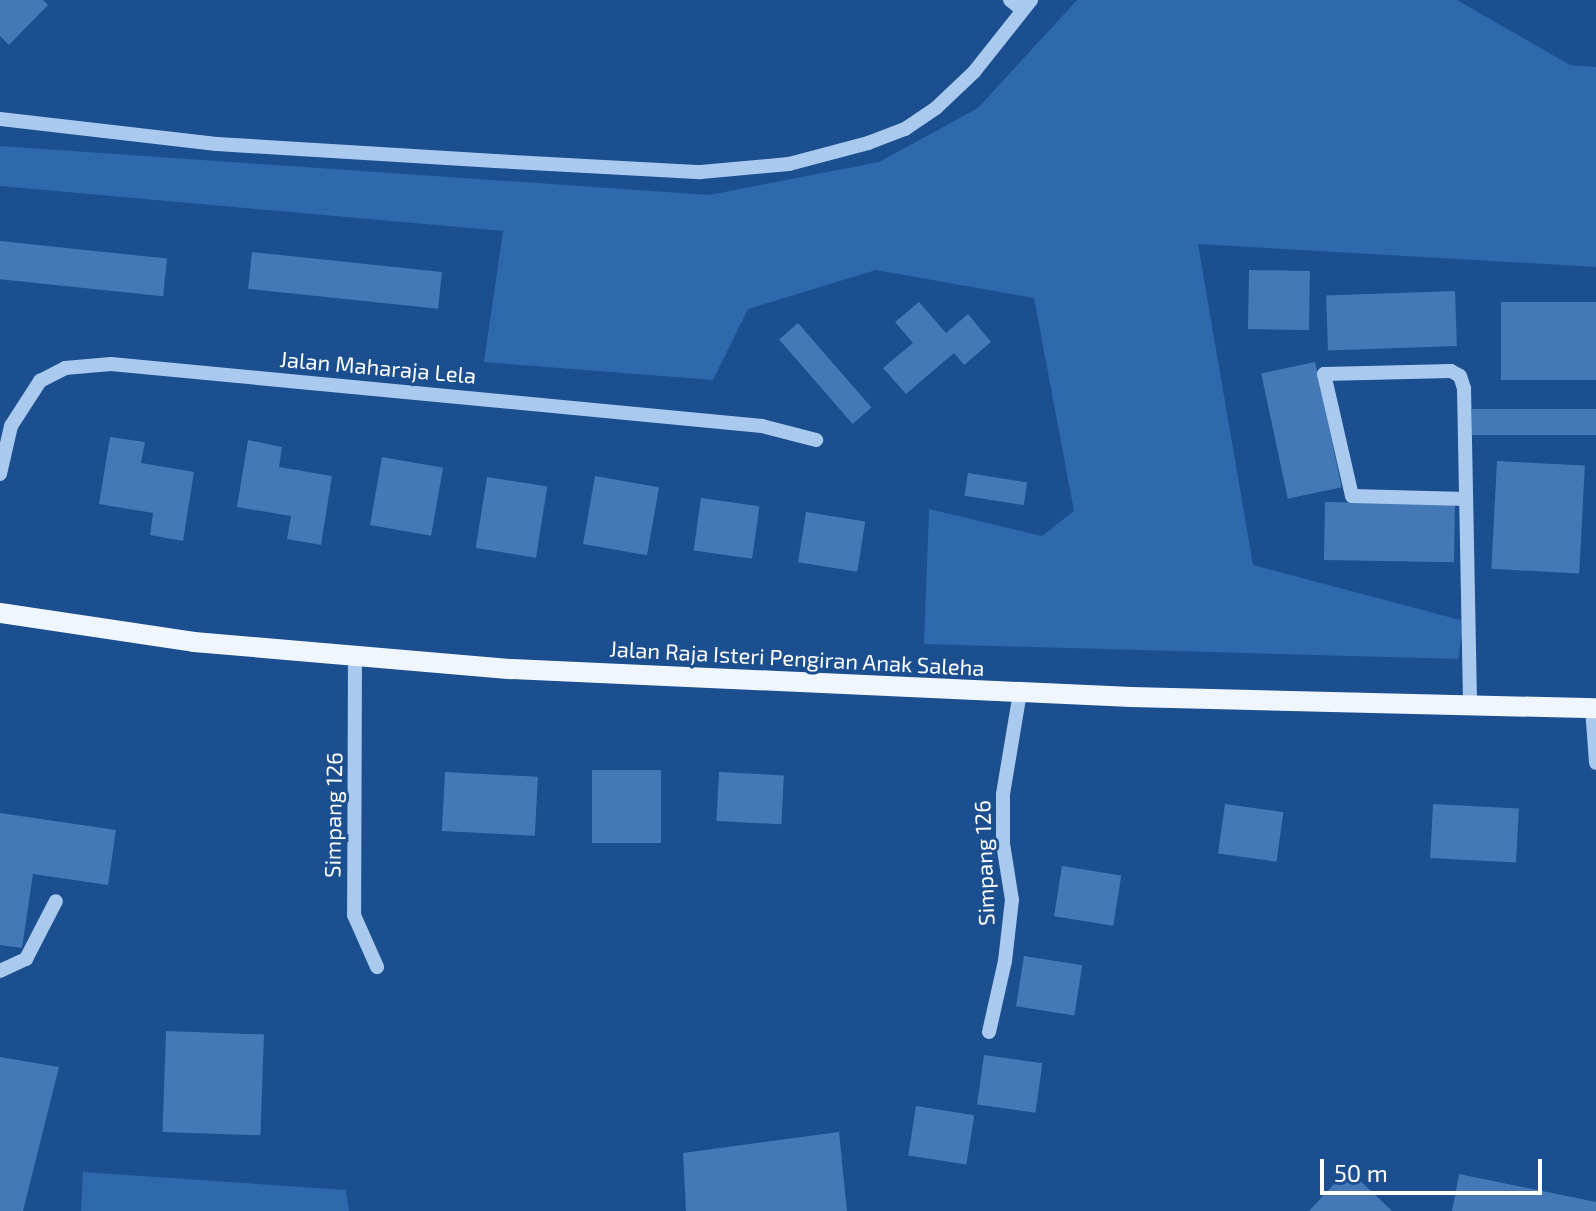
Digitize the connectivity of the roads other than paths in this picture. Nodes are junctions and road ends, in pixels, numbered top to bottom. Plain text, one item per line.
1 (1010, 0) edge
2 (1027, 5) edge
3 (0, 119) edge
4 (816, 440) dead end
5 (0, 474) edge
6 (1466, 499) junction
7 (0, 613) edge
8 (355, 658) junction
9 (1020, 692) junction
10 (1470, 705) junction
11 (1594, 708) edge
12 (1596, 763) edge
13 (56, 901) dead end
14 (377, 967) dead end
15 (0, 971) edge
16 (989, 1032) dead end

1 - 2 street
2 - 3 street
4 - 5 street, Jalan Maharaja Lela
6 - 6 street
6 - 10 street
7 - 8 main road, Jalan Raja Isteri Pengiran Anak Saleha
8 - 9 main road, Jalan Raja Isteri Pengiran Anak Saleha
8 - 14 street, Simpang 126
9 - 10 main road, Jalan Raja Isteri Pengiran Anak Saleha
9 - 16 street, Simpang 126
10 - 11 main road, Jalan Raja Isteri Pengiran Anak Saleha
11 - 12 street
13 - 15 street

